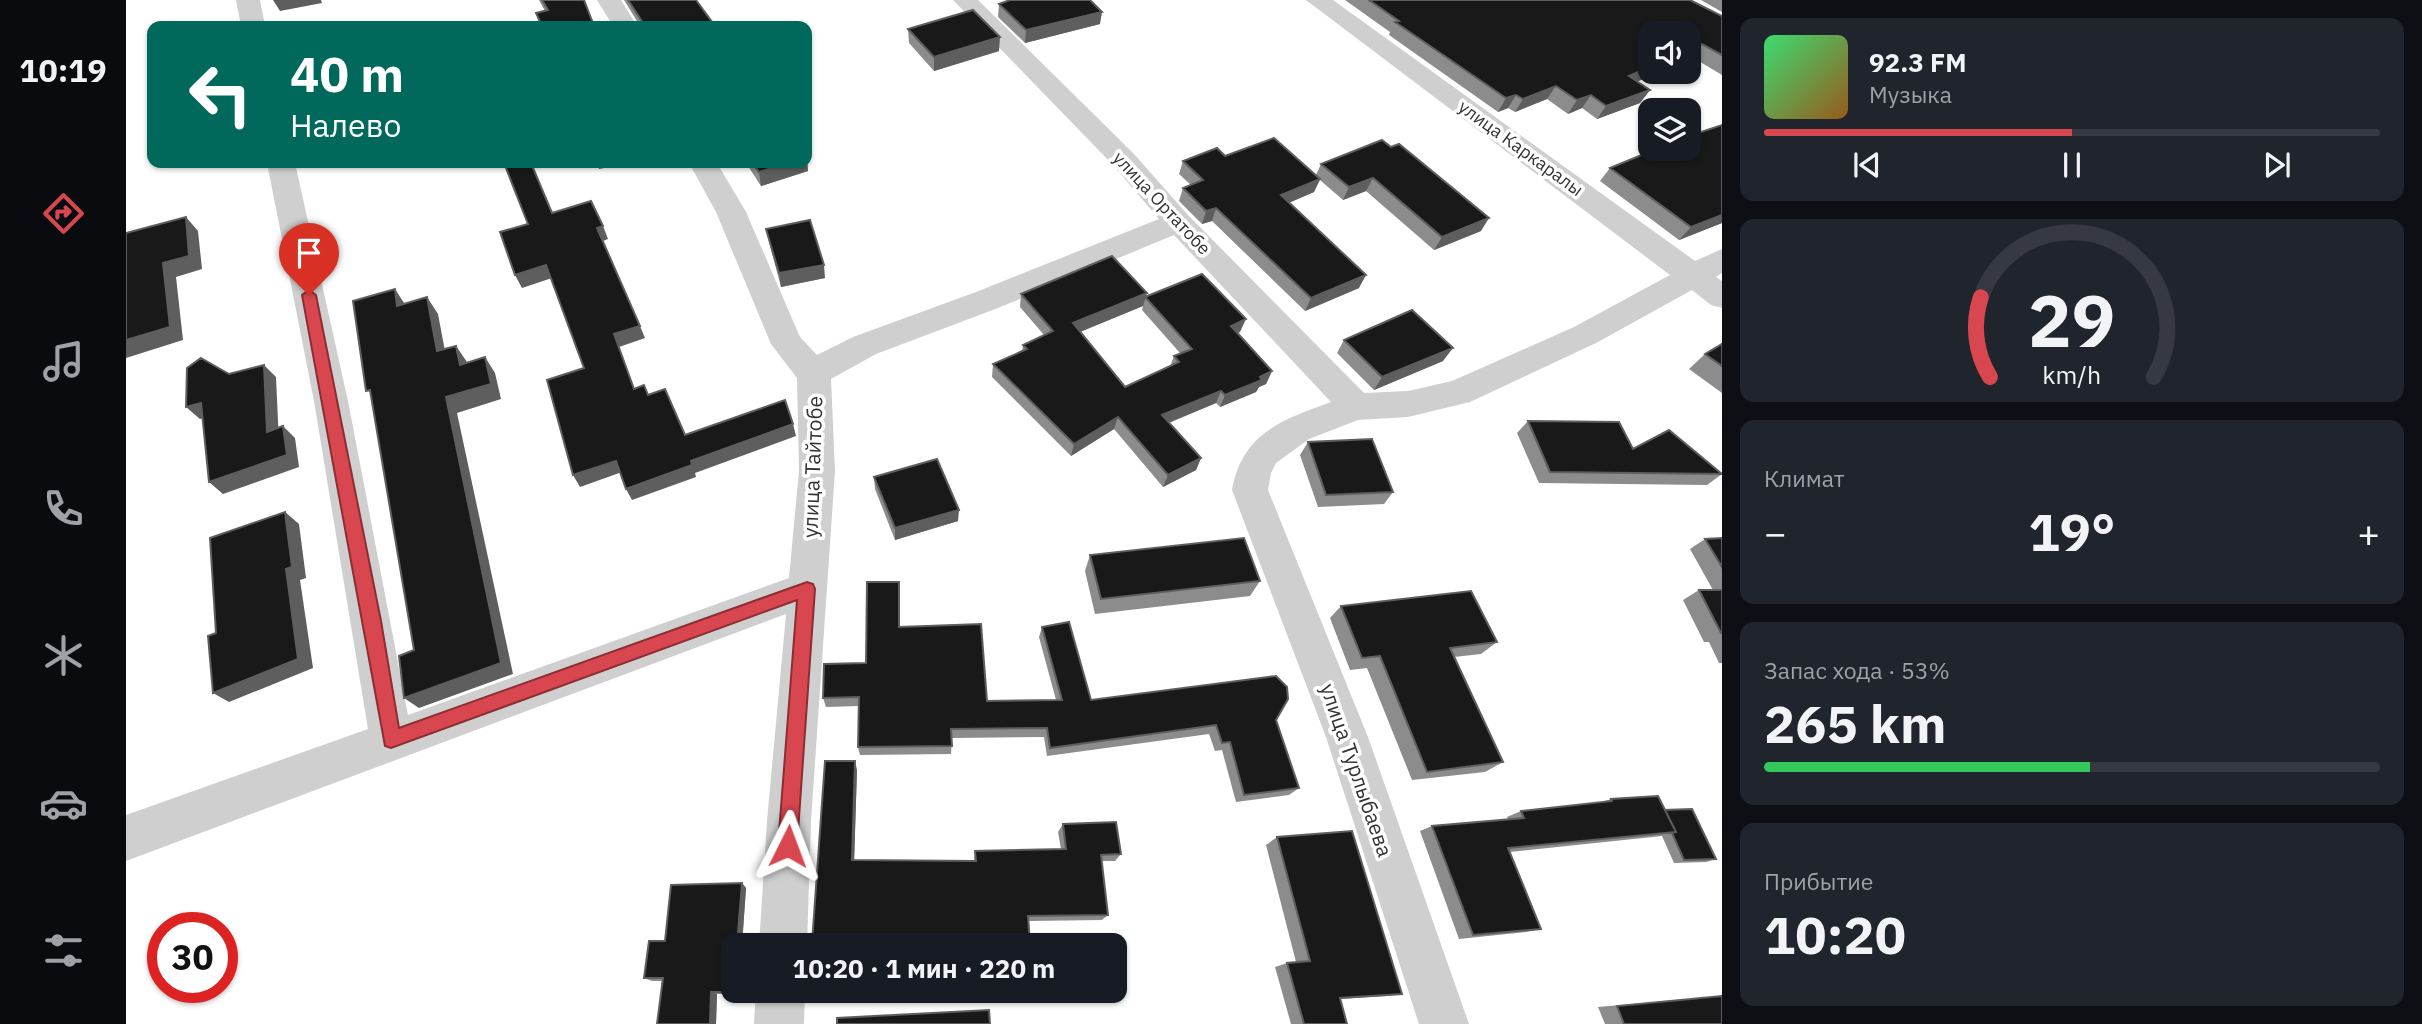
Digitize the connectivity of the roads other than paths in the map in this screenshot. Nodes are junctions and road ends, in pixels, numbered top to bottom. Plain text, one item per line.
1 (248, 0) edge
2 (609, 0) edge
3 (965, 0) edge
4 (1318, 0) edge
5 (252, 21) edge
6 (622, 21) edge
7 (282, 168) edge
8 (706, 168) edge
9 (1178, 222) junction
10 (1722, 260) edge
11 (1692, 275) junction
12 (1722, 297) edge
13 (814, 374) junction
14 (1356, 407) junction
15 (807, 589) junction
16 (391, 739) junction
17 (126, 838) edge
18 (784, 933) edge
19 (780, 1003) edge
20 (779, 1024) edge
21 (1444, 1024) edge

1 - 5 street
2 - 6 street
3 - 9 street, улица Ортатобе
4 - 11 street, улица Каркаралы
7 - 16 street
8 - 13 street, улица Тайтобе
9 - 13 street
9 - 14 street, улица Ортатобе
10 - 11 street, улица Турлыбаева
11 - 12 street, улица Каркаралы
11 - 14 street, улица Турлыбаева
13 - 15 street, улица Тайтобе
14 - 21 street, улица Турлыбаева
15 - 16 street
15 - 18 street, улица Тайтобе
16 - 17 street
19 - 20 street

